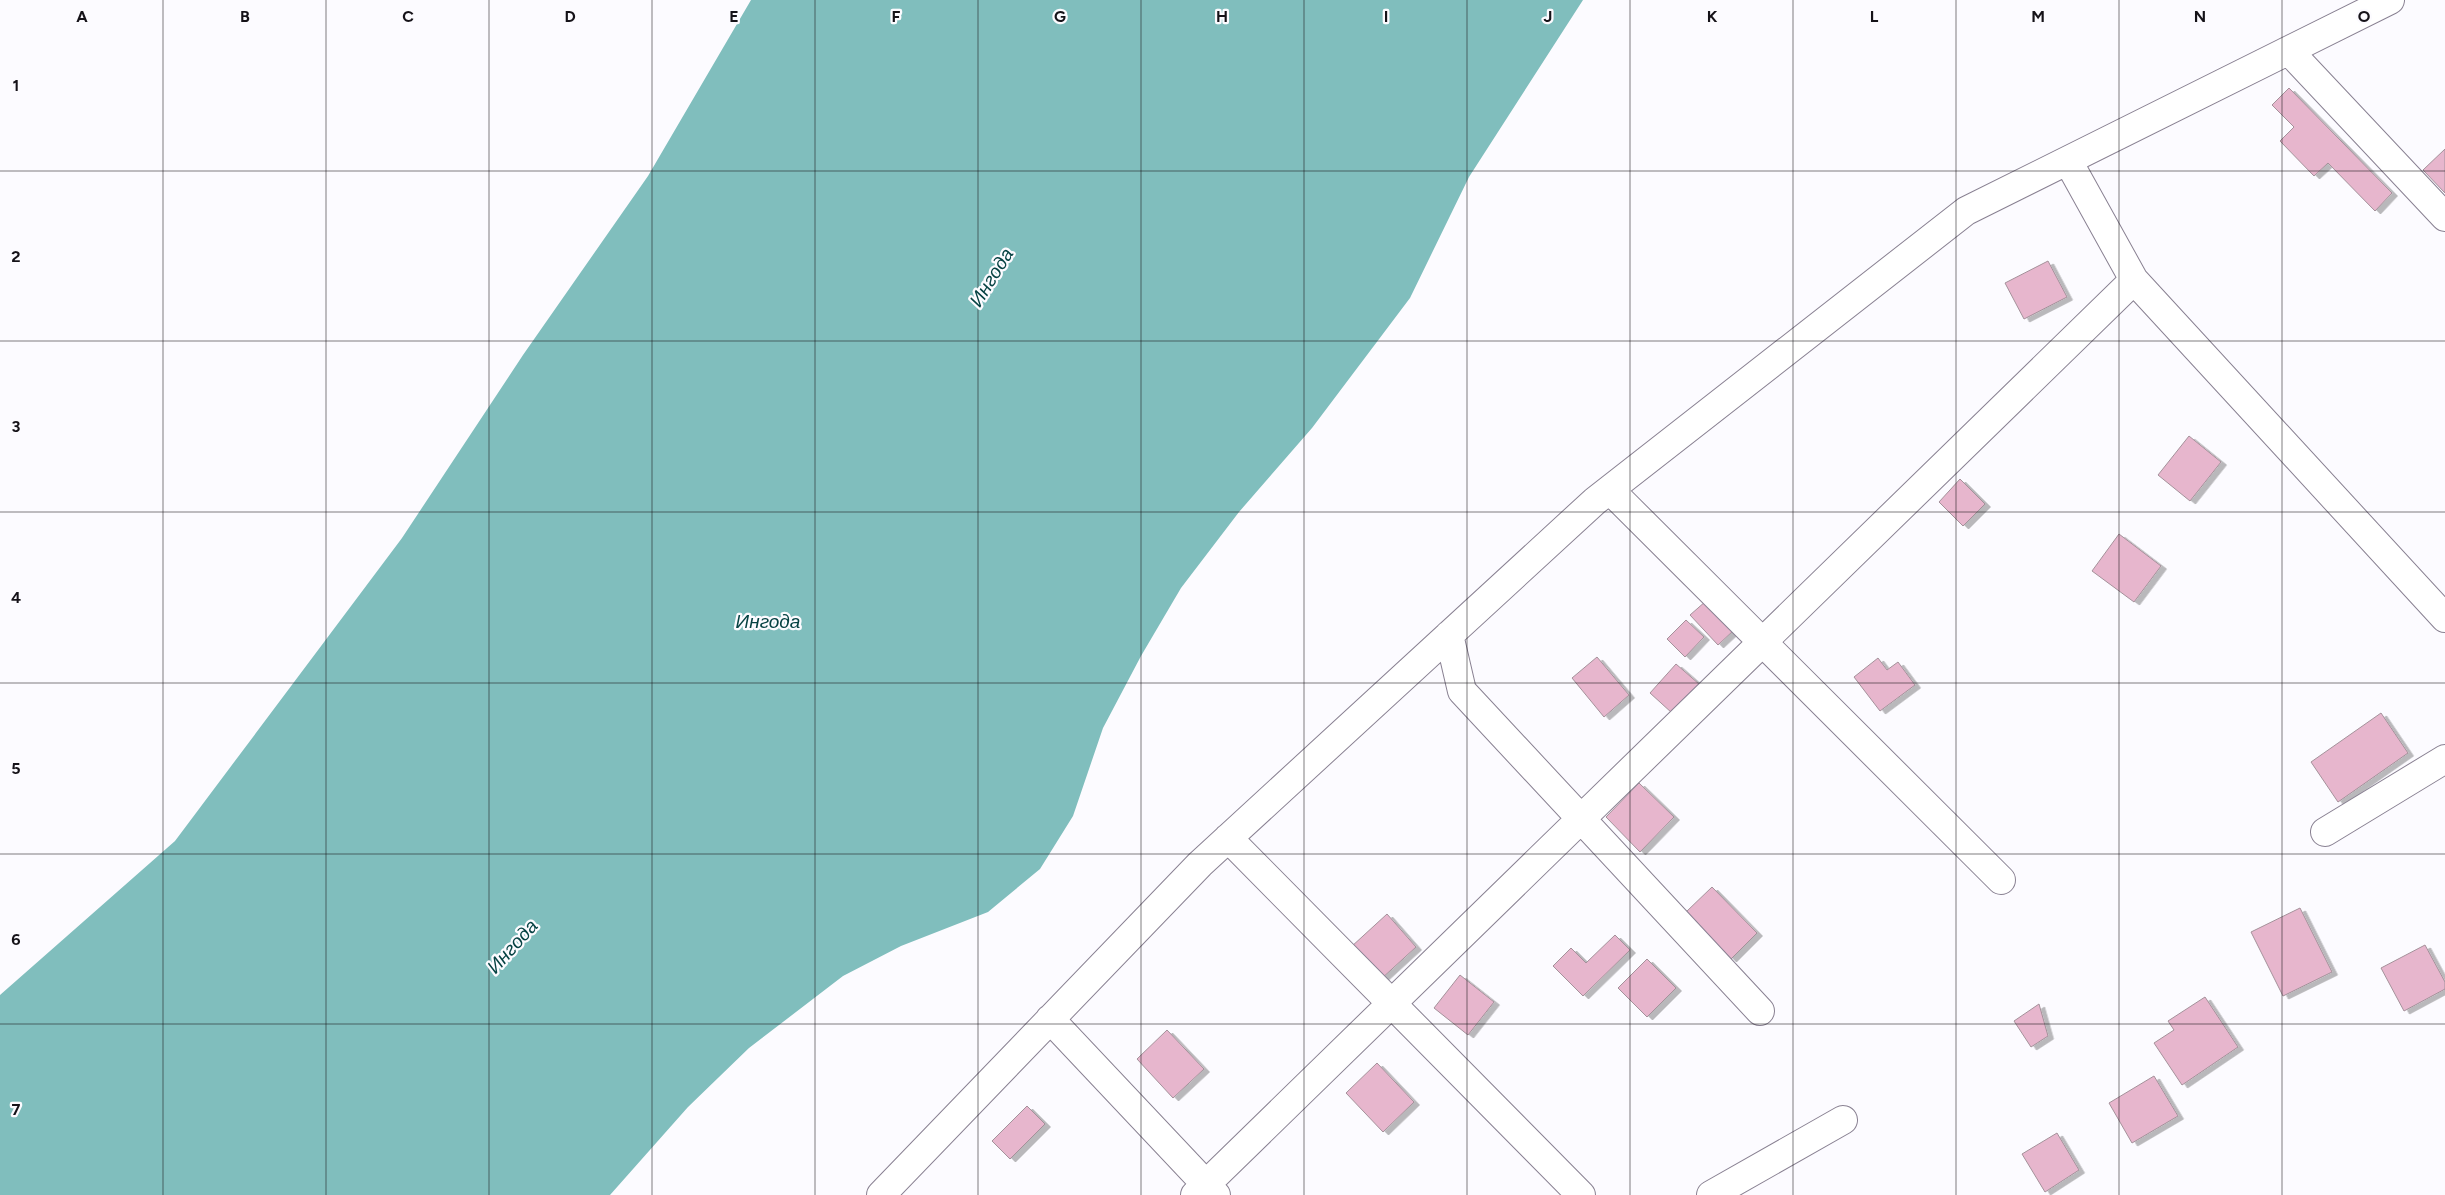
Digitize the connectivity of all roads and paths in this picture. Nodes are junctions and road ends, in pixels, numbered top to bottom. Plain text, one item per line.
1 (2390, 0) edge
2 (2288, 51) junction
3 (2068, 161) junction
4 (2445, 218) edge
5 (2134, 280) junction
6 (1610, 490) junction
7 (2445, 618) edge
8 (1449, 635) junction
9 (1763, 643) junction
10 (2445, 759) edge
11 (1580, 818) junction
12 (2324, 832) dead end
13 (1228, 838) junction
14 (2001, 880) dead end
15 (1391, 1004) junction
16 (1760, 1011) dead end
17 (1050, 1019) junction
18 (1843, 1120) dead end
19 (1206, 1191) edge
20 (881, 1195) edge
21 (1581, 1195) edge
22 (1711, 1195) edge

1 - 2 street
2 - 3 street
2 - 4 street
3 - 5 street
3 - 6 street
5 - 7 street
5 - 9 street
6 - 8 street
6 - 9 street
8 - 11 street
8 - 13 street
9 - 11 street
9 - 14 street
10 - 12 street
11 - 15 street
11 - 16 street
13 - 15 street
13 - 17 street
15 - 19 street
15 - 21 street
17 - 19 street
17 - 20 street
18 - 22 street

